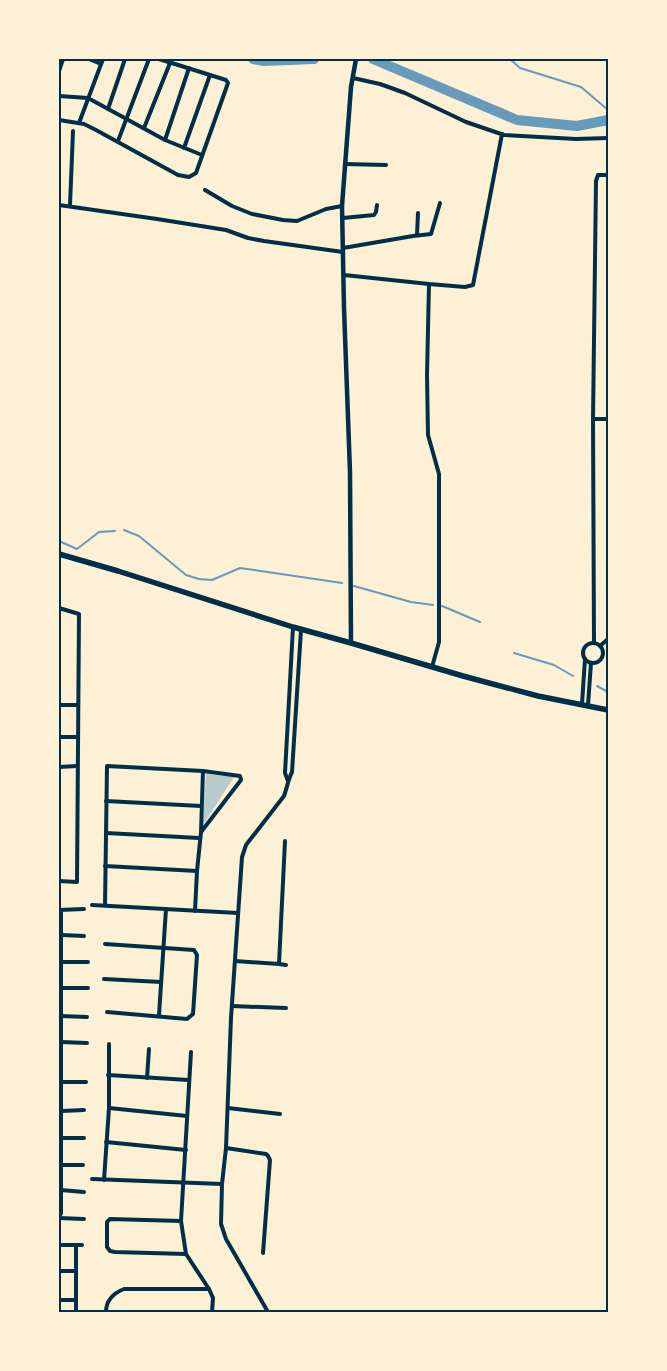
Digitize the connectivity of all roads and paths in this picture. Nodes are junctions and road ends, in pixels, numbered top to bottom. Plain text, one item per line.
1 (63, 59) edge
2 (89, 59) edge
3 (103, 59) edge
4 (125, 59) edge
5 (149, 59) edge
6 (159, 59) edge
7 (356, 61) edge
8 (170, 63) junction
9 (101, 64) junction
10 (189, 68) junction
11 (59, 71) edge
12 (210, 75) junction
13 (353, 78) junction
14 (59, 96) edge
15 (88, 98) junction
16 (108, 109) junction
17 (127, 118) junction
18 (59, 120) edge
19 (80, 124) junction
20 (144, 128) junction
21 (73, 131) dead end
22 (502, 134) junction
23 (608, 138) edge
24 (165, 140) junction
25 (118, 141) junction
26 (184, 148) junction
27 (202, 155) junction
28 (345, 164) junction
29 (386, 165) dead end
30 (608, 175) edge
31 (205, 190) dead end
32 (440, 203) dead end
33 (59, 205) edge
34 (70, 205) junction
35 (377, 205) dead end
36 (342, 206) junction
37 (418, 213) dead end
38 (343, 218) junction
39 (417, 235) junction
40 (343, 250) junction
41 (344, 275) junction
42 (429, 284) junction
43 (593, 419) junction
44 (608, 419) edge
45 (59, 554) edge
46 (59, 608) edge
47 (294, 628) junction
48 (301, 630) junction
49 (608, 639) edge
50 (293, 640) junction
51 (300, 641) junction
52 (351, 643) junction
53 (594, 643) junction
54 (600, 646) junction
55 (606, 654) edge
56 (585, 658) junction
57 (591, 663) junction
58 (432, 667) junction
59 (589, 698) junction
60 (584, 702) junction
61 (59, 705) edge
62 (78, 705) junction
63 (608, 710) edge
64 (59, 737) edge
65 (77, 737) junction
66 (77, 766) junction
67 (59, 767) edge
68 (203, 771) junction
69 (288, 781) junction
70 (106, 801) junction
71 (201, 806) junction
72 (201, 832) junction
73 (106, 834) junction
74 (199, 838) junction
75 (284, 840) dead end
76 (105, 866) junction
77 (197, 871) junction
78 (59, 881) edge
79 (92, 905) dead end
80 (105, 905) junction
81 (84, 909) dead end
82 (166, 909) junction
83 (60, 910) edge
84 (195, 910) junction
85 (238, 913) junction
86 (62, 935) junction
87 (84, 936) dead end
88 (105, 944) dead end
89 (163, 948) junction
90 (234, 961) junction
91 (61, 962) junction
92 (88, 962) dead end
93 (279, 964) junction
94 (286, 965) dead end
95 (104, 979) dead end
96 (161, 982) junction
97 (61, 988) junction
98 (88, 988) dead end
99 (232, 1006) junction
100 (286, 1008) dead end
101 (106, 1012) dead end
102 (159, 1015) junction
103 (60, 1016) junction
104 (87, 1017) dead end
105 (60, 1034) edge
106 (61, 1042) junction
107 (87, 1042) dead end
108 (109, 1044) dead end
109 (149, 1049) dead end
110 (191, 1052) dead end
111 (60, 1063) edge
112 (108, 1075) junction
113 (147, 1078) junction
114 (188, 1080) junction
115 (62, 1082) junction
116 (86, 1082) dead end
117 (109, 1108) junction
118 (228, 1108) junction
119 (62, 1110) junction
120 (84, 1110) dead end
121 (280, 1114) dead end
122 (187, 1116) junction
123 (62, 1138) junction
124 (84, 1138) dead end
125 (106, 1142) junction
126 (226, 1148) junction
127 (186, 1150) junction
128 (62, 1165) junction
129 (84, 1165) dead end
130 (92, 1179) dead end
131 (104, 1180) junction
132 (182, 1182) junction
133 (222, 1184) junction
134 (61, 1190) junction
135 (84, 1192) dead end
136 (59, 1217) edge
137 (84, 1219) dead end
138 (180, 1221) junction
139 (59, 1245) edge
140 (76, 1245) junction
141 (82, 1245) dead end
142 (263, 1253) dead end
143 (186, 1254) junction
144 (59, 1271) edge
145 (76, 1271) junction
146 (209, 1289) junction
147 (59, 1300) edge
148 (76, 1300) junction
149 (76, 1312) edge
150 (106, 1312) edge
151 (212, 1312) edge
152 (268, 1312) edge

1 - 11 street
2 - 9 street
3 - 9 street
4 - 16 street
5 - 17 street
6 - 8 street
7 - 13 street
8 - 10 street
8 - 20 street
9 - 15 street
10 - 12 street
10 - 24 street
12 - 26 street
12 - 27 street
13 - 22 street
13 - 28 street
14 - 15 street
15 - 16 street
15 - 19 street
16 - 17 street
17 - 20 street
17 - 25 street
18 - 19 street
19 - 25 street
20 - 24 street
21 - 34 street
22 - 23 street
22 - 42 street
24 - 26 street
25 - 27 street
26 - 27 street
28 - 29 street
28 - 36 street
30 - 43 street
31 - 36 street
32 - 39 street
33 - 34 street
34 - 40 street
35 - 38 street
36 - 38 street
37 - 39 street
38 - 40 street
39 - 40 street
40 - 41 street
41 - 42 street
41 - 52 street
42 - 58 street
43 - 44 street
43 - 53 street
45 - 47 main road
46 - 62 street
47 - 48 main road
47 - 50 street
48 - 51 street
48 - 52 main road
49 - 54 street
50 - 51 street
50 - 69 street
51 - 69 street
52 - 58 main road
53 - 54 street
53 - 56 street
54 - 55 street
55 - 57 street
56 - 57 street
56 - 60 street
57 - 59 street
58 - 60 main road
59 - 60 street
59 - 60 street
60 - 63 main road
61 - 62 street
62 - 65 street
64 - 65 street
65 - 66 street
66 - 67 street
66 - 78 street
68 - 70 street
68 - 71 street
68 - 72 street
69 - 85 street
70 - 71 street
70 - 73 street
71 - 72 street
72 - 74 street
73 - 74 street
73 - 76 street
74 - 77 street
75 - 93 street
76 - 77 street
76 - 80 street
77 - 84 street
79 - 80 street
80 - 82 street
81 - 83 street
82 - 84 street
82 - 89 street
83 - 86 street
84 - 85 street
85 - 90 street
86 - 87 street
86 - 91 street
88 - 89 street
89 - 96 street
89 - 102 street
90 - 93 street
90 - 99 street
91 - 92 street
91 - 97 street
93 - 94 street
95 - 96 street
96 - 102 street
97 - 98 street
97 - 103 street
99 - 100 street
99 - 118 street
101 - 102 street
103 - 104 street
103 - 105 street
105 - 106 street
106 - 107 street
106 - 111 street
108 - 112 street
109 - 113 street
110 - 114 street
111 - 115 street
112 - 113 street
112 - 117 street
113 - 114 street
114 - 122 street
115 - 116 street
115 - 119 street
117 - 122 street
117 - 125 street
118 - 121 street
118 - 126 street
119 - 120 street
119 - 123 street
122 - 127 street
123 - 124 street
123 - 128 street
125 - 127 street
125 - 131 street
126 - 133 street
126 - 142 street
127 - 132 street
128 - 129 street
128 - 134 street
130 - 131 street
131 - 132 street
132 - 133 street
132 - 138 street
133 - 152 street
134 - 135 street
134 - 136 street
136 - 137 street
138 - 143 street
138 - 143 street
139 - 140 street
140 - 141 street
140 - 145 street
143 - 146 street
144 - 145 street
145 - 148 street
146 - 150 street
146 - 151 street
147 - 148 street
148 - 149 street

